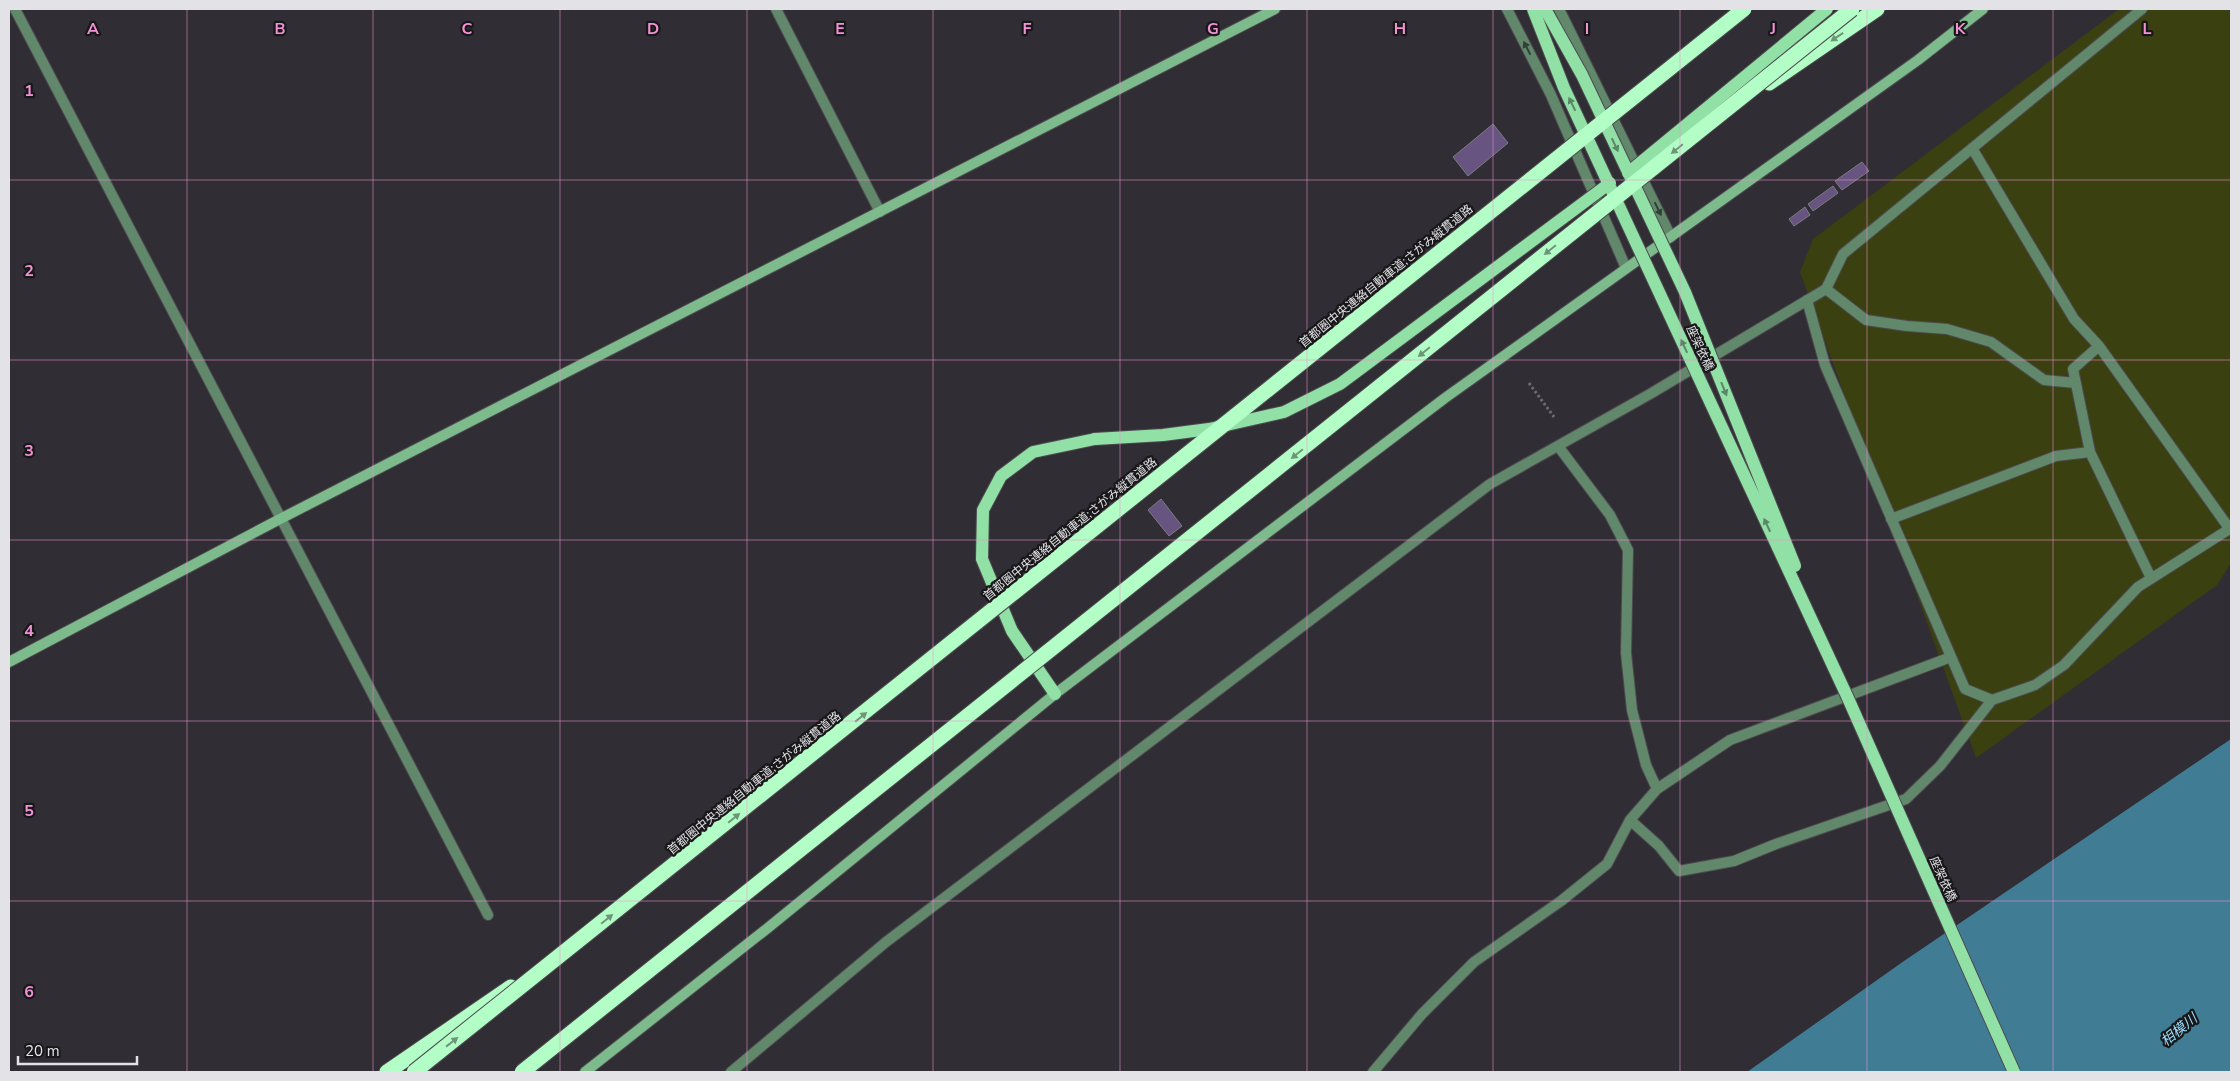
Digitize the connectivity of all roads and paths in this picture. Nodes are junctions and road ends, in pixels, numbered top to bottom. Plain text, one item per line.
1 (15, 9) edge
2 (776, 9) edge
3 (1275, 9) edge
4 (1508, 9) edge
5 (1533, 9) edge
6 (1544, 9) edge
7 (1558, 9) edge
8 (1744, 9) edge
9 (1827, 9) edge
10 (1852, 9) edge
11 (1877, 9) edge
12 (1983, 9) edge
13 (2142, 9) edge
14 (1700, 131) junction
15 (1972, 148) junction
16 (1628, 173) junction
17 (1610, 183) junction
18 (880, 212) junction
19 (1671, 237) junction
20 (1626, 268) junction
21 (1826, 289) junction
22 (1807, 300) junction
23 (2099, 346) junction
24 (1529, 383) dead end
25 (2076, 383) junction
26 (1570, 439) junction
27 (1558, 446) junction
28 (2090, 452) junction
29 (280, 519) junction
30 (1891, 519) junction
31 (2230, 528) edge
32 (2151, 578) junction
33 (1951, 657) junction
34 (9, 662) edge
35 (1055, 694) junction
36 (1847, 696) junction
37 (1992, 700) junction
38 (1657, 789) junction
39 (1630, 820) junction
40 (488, 915) dead end
41 (581, 939) junction
42 (387, 1072) edge
43 (414, 1072) edge
44 (522, 1072) edge
45 (584, 1072) edge
46 (731, 1072) edge
47 (1373, 1072) edge
48 (2014, 1072) edge

1 - 29 street
2 - 18 street
3 - 18 street
20 -> 4 street
17 -> 5 main road, 座架依橋, bridge
6 -> 16 main road, 座架依橋, bridge
7 -> 19 street
41 -> 8 highway, 首都圏中央連絡自動車道;さがみ縦貫道路, bridge
9 - 16 main road, bridge
10 - 14 highway, bridge
11 -> 14 highway, bridge
12 - 19 street
13 - 15 street
14 -> 44 highway, bridge
15 - 21 street
15 - 23 street
16 -> 36 main road, 座架依橋, bridge
17 - 35 main road, bridge
36 -> 17 main road, 座架依橋, bridge
18 - 29 street
19 - 20 street
20 - 35 street
21 - 22 street
21 - 25 street
22 - 26 street
22 - 30 street
23 - 25 street
23 - 31 street
24 - 26 path
25 - 28 street
26 - 27 street
27 - 38 street
27 - 46 street
28 - 30 street
28 - 32 street
29 - 34 street
29 - 40 street
30 - 33 street
31 - 32 street
32 - 37 street
33 - 37 street
33 - 38 street
35 - 45 street
36 - 48 main road, 座架依橋, bridge
37 - 39 street
38 - 39 street
39 - 47 street
41 - 42 highway, bridge
43 -> 41 highway, 首都圏中央連絡自動車道;さがみ縦貫道路, bridge

